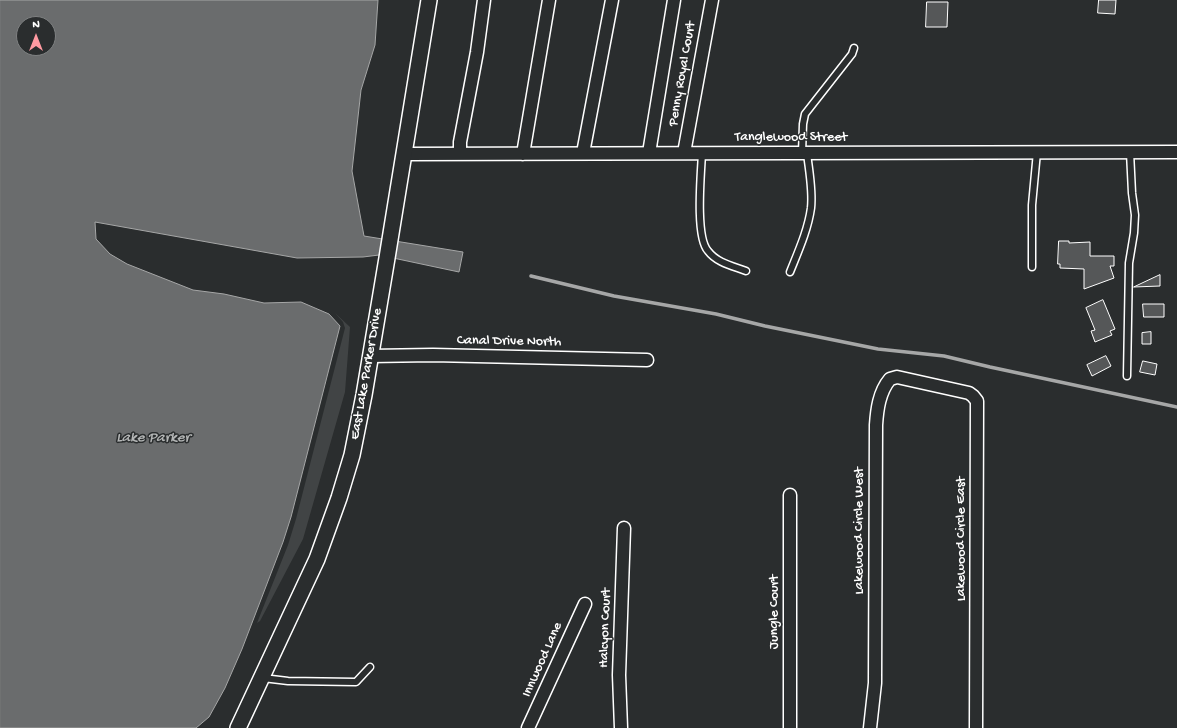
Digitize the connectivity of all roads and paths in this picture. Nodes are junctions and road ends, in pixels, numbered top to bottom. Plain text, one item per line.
1 (429, 0) edge
2 (484, 0) edge
3 (549, 0) edge
4 (612, 0) edge
5 (674, 0) edge
6 (712, 0) edge
7 (854, 48) dead end
8 (1037, 152) junction
9 (1130, 152) junction
10 (1177, 152) edge
11 (583, 153) junction
12 (649, 153) junction
13 (684, 153) junction
14 (702, 153) junction
15 (805, 153) junction
16 (404, 154) junction
17 (460, 154) junction
18 (522, 154) junction
19 (1032, 267) dead end
20 (746, 271) dead end
21 (790, 272) dead end
22 (370, 356) junction
23 (647, 360) dead end
24 (1127, 376) dead end
25 (931, 385) joint
26 (790, 495) dead end
27 (624, 528) dead end
28 (585, 604) dead end
29 (370, 667) dead end
30 (261, 678) junction
31 (238, 728) edge
32 (528, 728) edge
33 (621, 728) edge
34 (790, 728) edge
35 (870, 728) edge
36 (976, 728) edge

1 - 16 street, East Lake Parker Drive
2 - 17 street
3 - 18 street
4 - 11 street
5 - 12 street
6 - 13 street, Penny Royal Court
7 - 15 lane
8 - 9 street, Tanglewood Street
8 - 15 street, Tanglewood Street
8 - 19 lane
9 - 10 street, Tanglewood Street
9 - 24 lane
11 - 12 street, Tanglewood Street
11 - 18 street, Tanglewood Street
12 - 13 street, Tanglewood Street
13 - 14 street, Tanglewood Street
14 - 15 street, Tanglewood Street
14 - 20 lane
15 - 21 lane
16 - 17 street, Tanglewood Street
16 - 22 street, East Lake Parker Drive
17 - 18 street, Tanglewood Street
22 - 23 street, Canal Drive North
22 - 30 street, East Lake Parker Drive
25 - 35 street, Lakewood Circle West
25 - 36 street, Lakewood Circle East
26 - 34 street, Jungle Court
27 - 33 street, Halcyon Court
28 - 32 street, Innwood Lane
29 - 30 lane
30 - 31 street, East Lake Parker Drive

